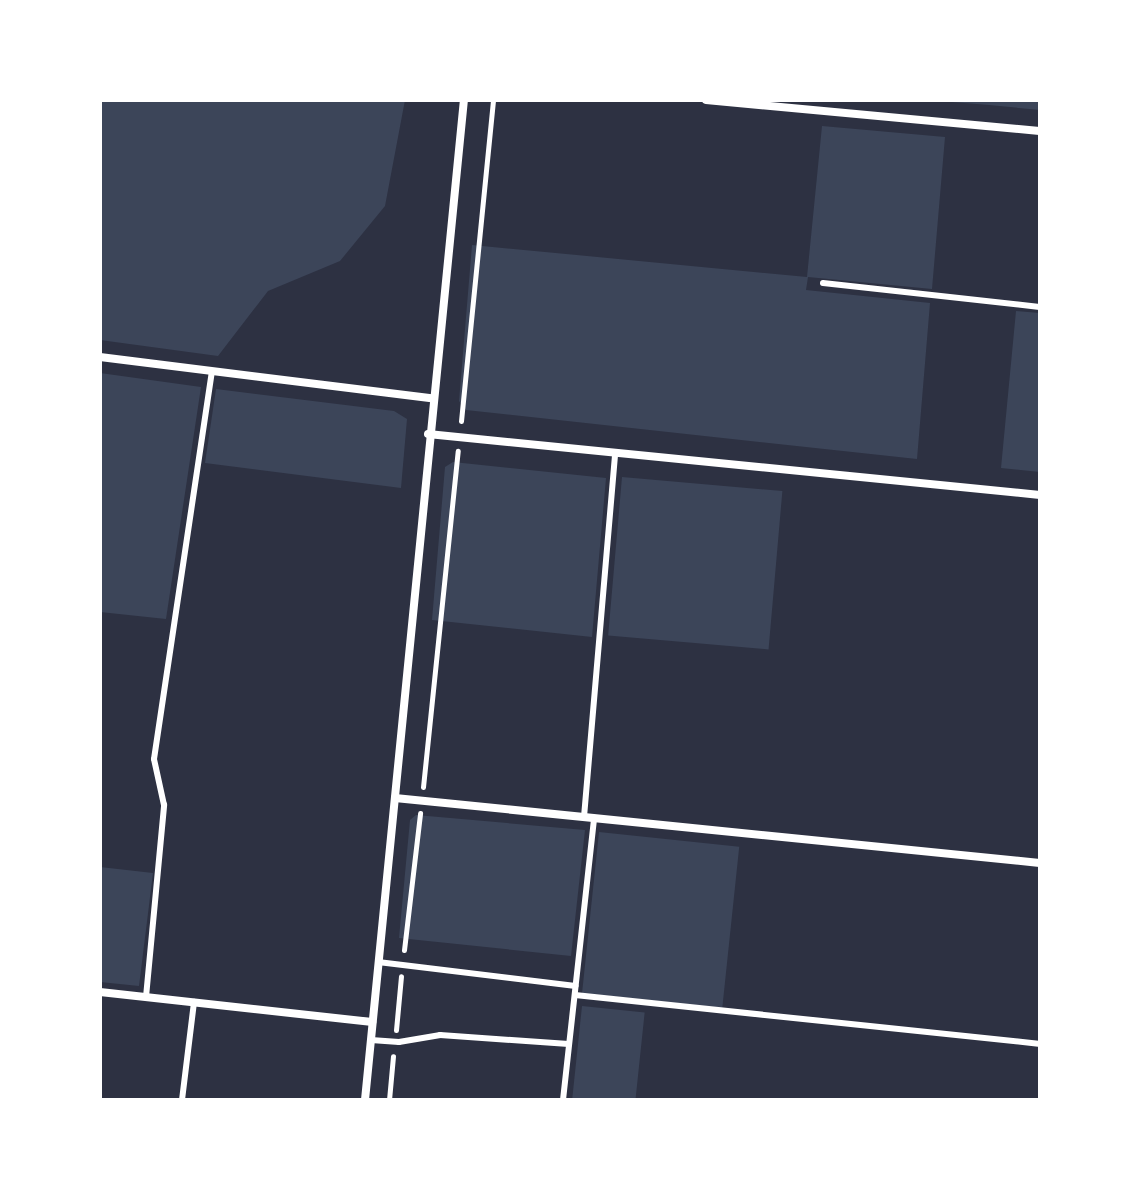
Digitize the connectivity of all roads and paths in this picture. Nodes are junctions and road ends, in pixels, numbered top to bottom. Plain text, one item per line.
1 (464, 100) edge
2 (493, 100) edge
3 (706, 100) edge
4 (1040, 131) edge
5 (823, 283) dead end
6 (1040, 307) edge
7 (100, 357) edge
8 (212, 371) junction
9 (431, 398) junction
10 (428, 434) junction
11 (459, 437) junction
12 (615, 452) junction
13 (1040, 495) edge
14 (395, 798) junction
15 (421, 801) junction
16 (589, 818) junction
17 (1040, 863) edge
18 (378, 962) junction
19 (402, 965) junction
20 (576, 986) junction
21 (100, 992) edge
22 (575, 995) junction
23 (146, 997) junction
24 (194, 1002) junction
25 (372, 1022) junction
26 (371, 1040) junction
27 (395, 1042) junction
28 (569, 1044) junction
29 (1040, 1044) edge
30 (182, 1100) edge
31 (365, 1100) edge
32 (389, 1100) edge
33 (563, 1100) edge

1 - 9 street
2 - 11 path
3 - 4 street
5 - 6 lane
7 - 8 street
8 - 9 street
8 - 23 lane
9 - 10 street
10 - 11 street
10 - 14 street
11 - 12 street
11 - 15 path
12 - 13 street
12 - 16 lane
14 - 15 street
14 - 18 street
15 - 16 street
15 - 19 path
16 - 17 street
16 - 20 lane
18 - 19 lane
18 - 25 street
19 - 20 lane
19 - 27 path
20 - 22 lane
21 - 23 street
22 - 28 lane
22 - 29 lane
23 - 24 street
24 - 25 street
24 - 30 lane
25 - 26 street
26 - 27 lane
26 - 31 street
27 - 28 lane
27 - 32 path
28 - 33 lane

